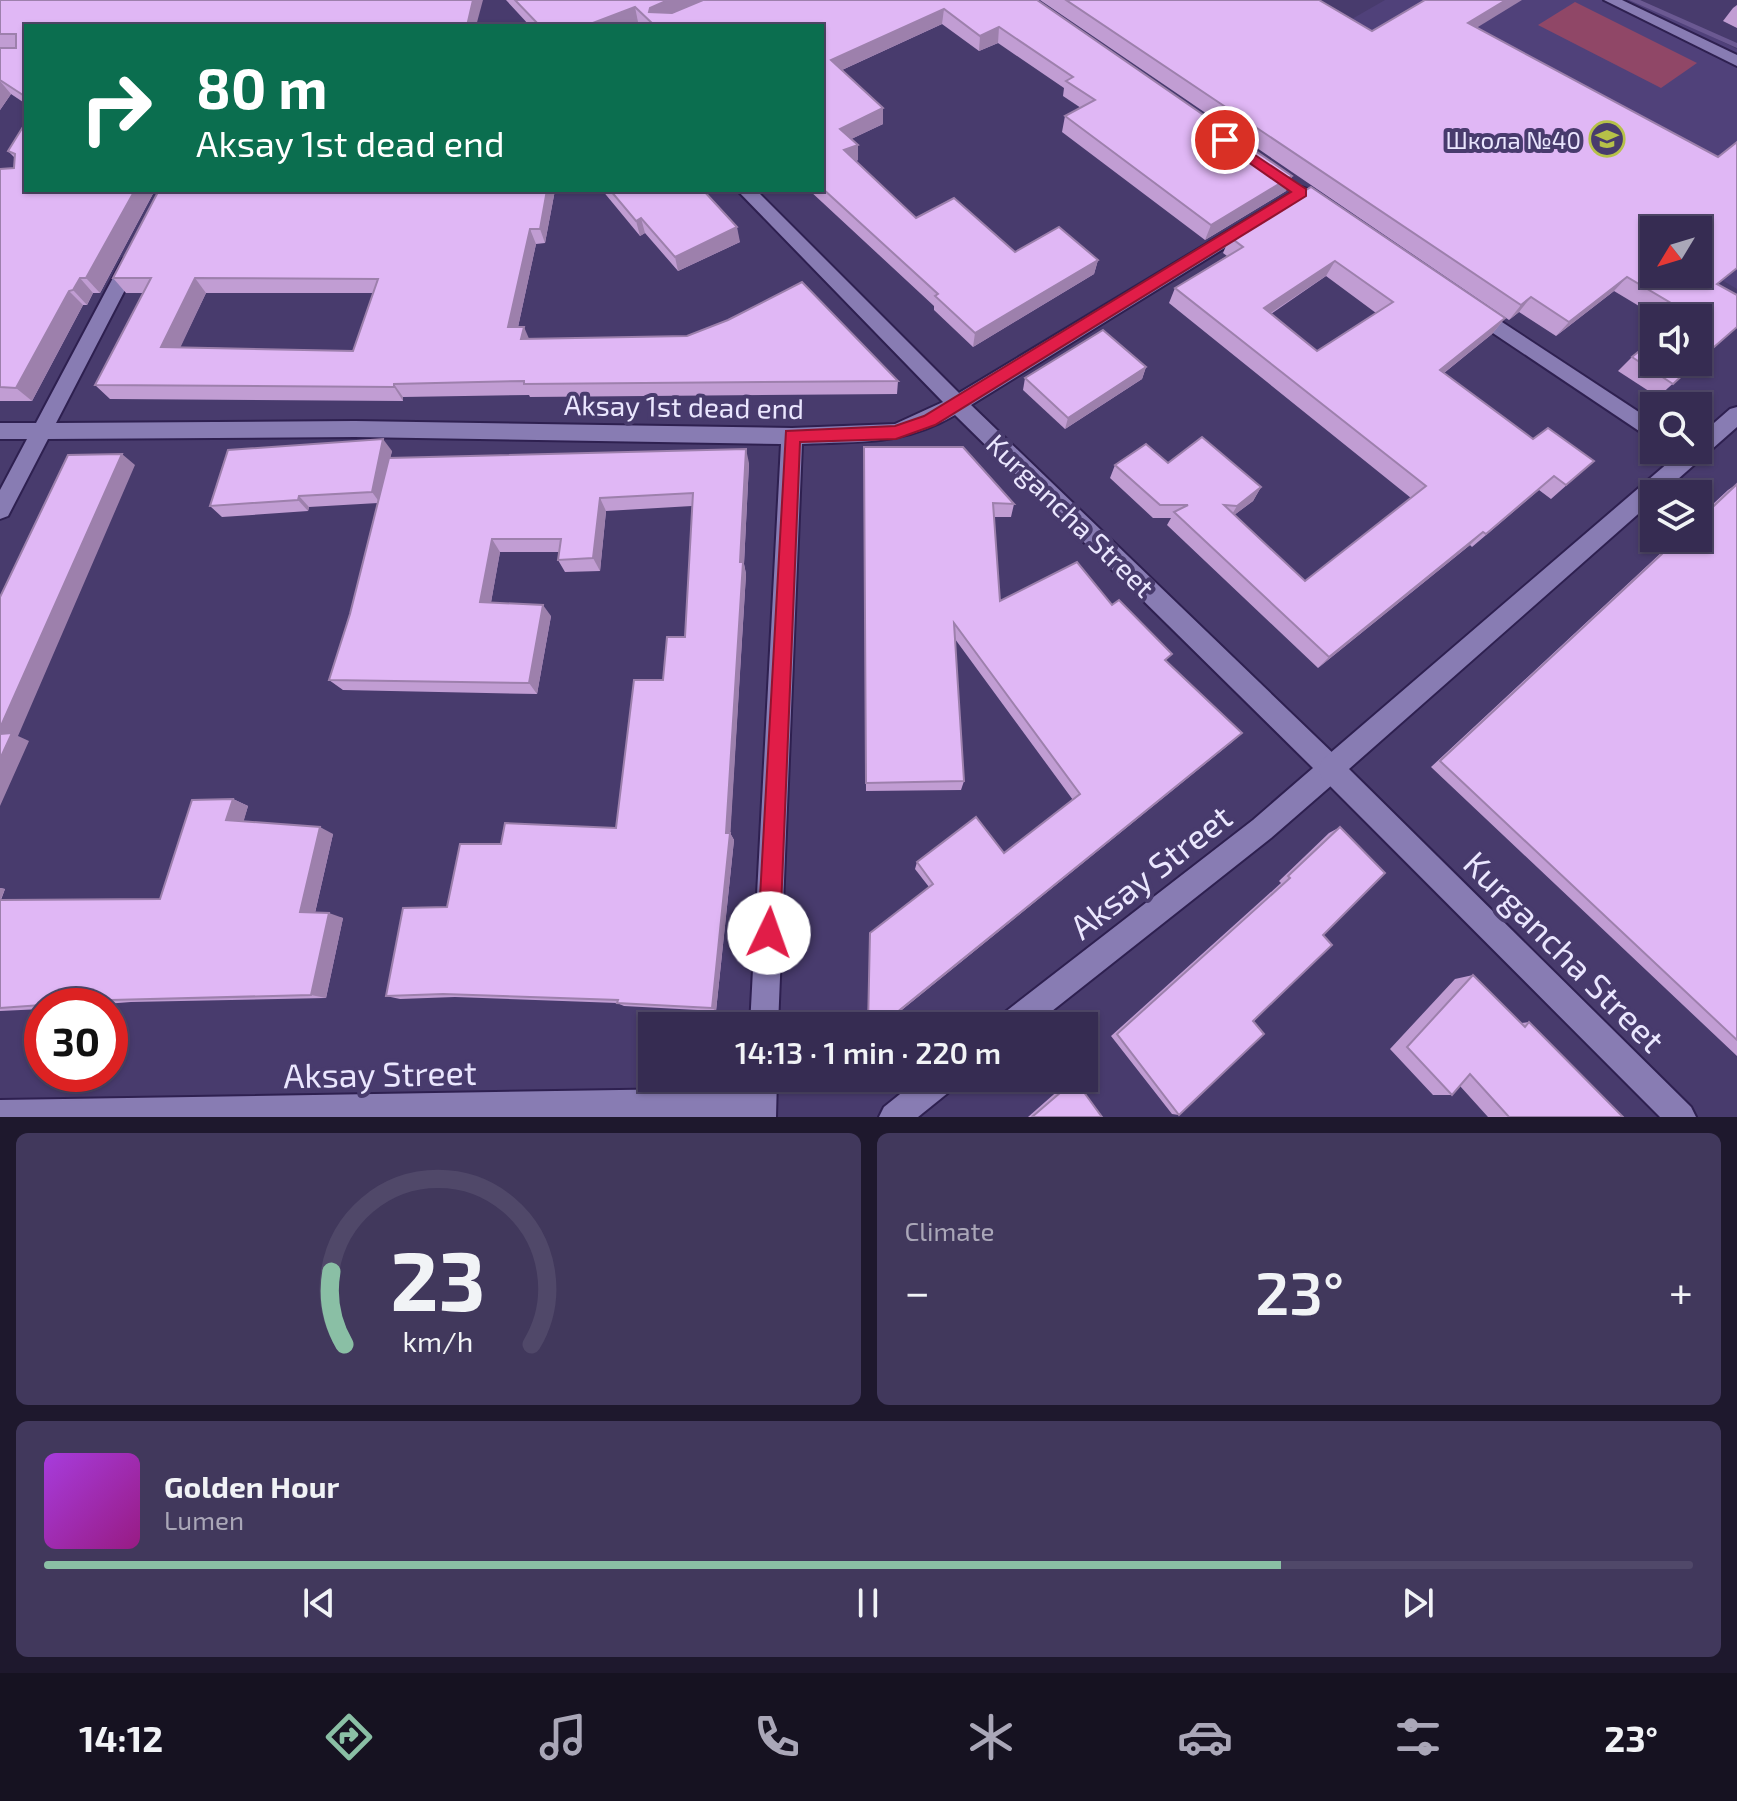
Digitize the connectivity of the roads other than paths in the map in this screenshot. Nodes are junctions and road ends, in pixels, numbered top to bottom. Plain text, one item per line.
1 (1611, 0) edge
2 (1737, 61) edge
3 (748, 192) edge
4 (1301, 193) edge
5 (137, 248) edge
6 (1458, 299) edge
7 (957, 404) junction
8 (1737, 415) edge
9 (1640, 423) edge
10 (0, 431) edge
11 (43, 431) junction
12 (1712, 435) edge
13 (792, 436) junction
14 (1677, 464) edge
15 (0, 510) edge
16 (1331, 769) junction
17 (765, 1012) edge
18 (1028, 1012) edge
19 (926, 1092) edge
20 (761, 1099) edge
21 (0, 1115) edge
22 (894, 1117) edge
23 (1681, 1117) edge

1 - 2 street
3 - 7 street, Kurgancha Street
4 - 7 street, Aksay 1st dead end
5 - 11 street
6 - 9 street
7 - 13 street, Aksay 1st dead end
7 - 16 street, Kurgancha Street
8 - 12 street
10 - 11 street, Aksay 1st dead end
11 - 13 street, Aksay 1st dead end
11 - 15 street
13 - 17 street
14 - 16 street
16 - 18 street, Aksay Street
16 - 23 street, Kurgancha Street
19 - 22 street
20 - 21 street, Aksay Street

